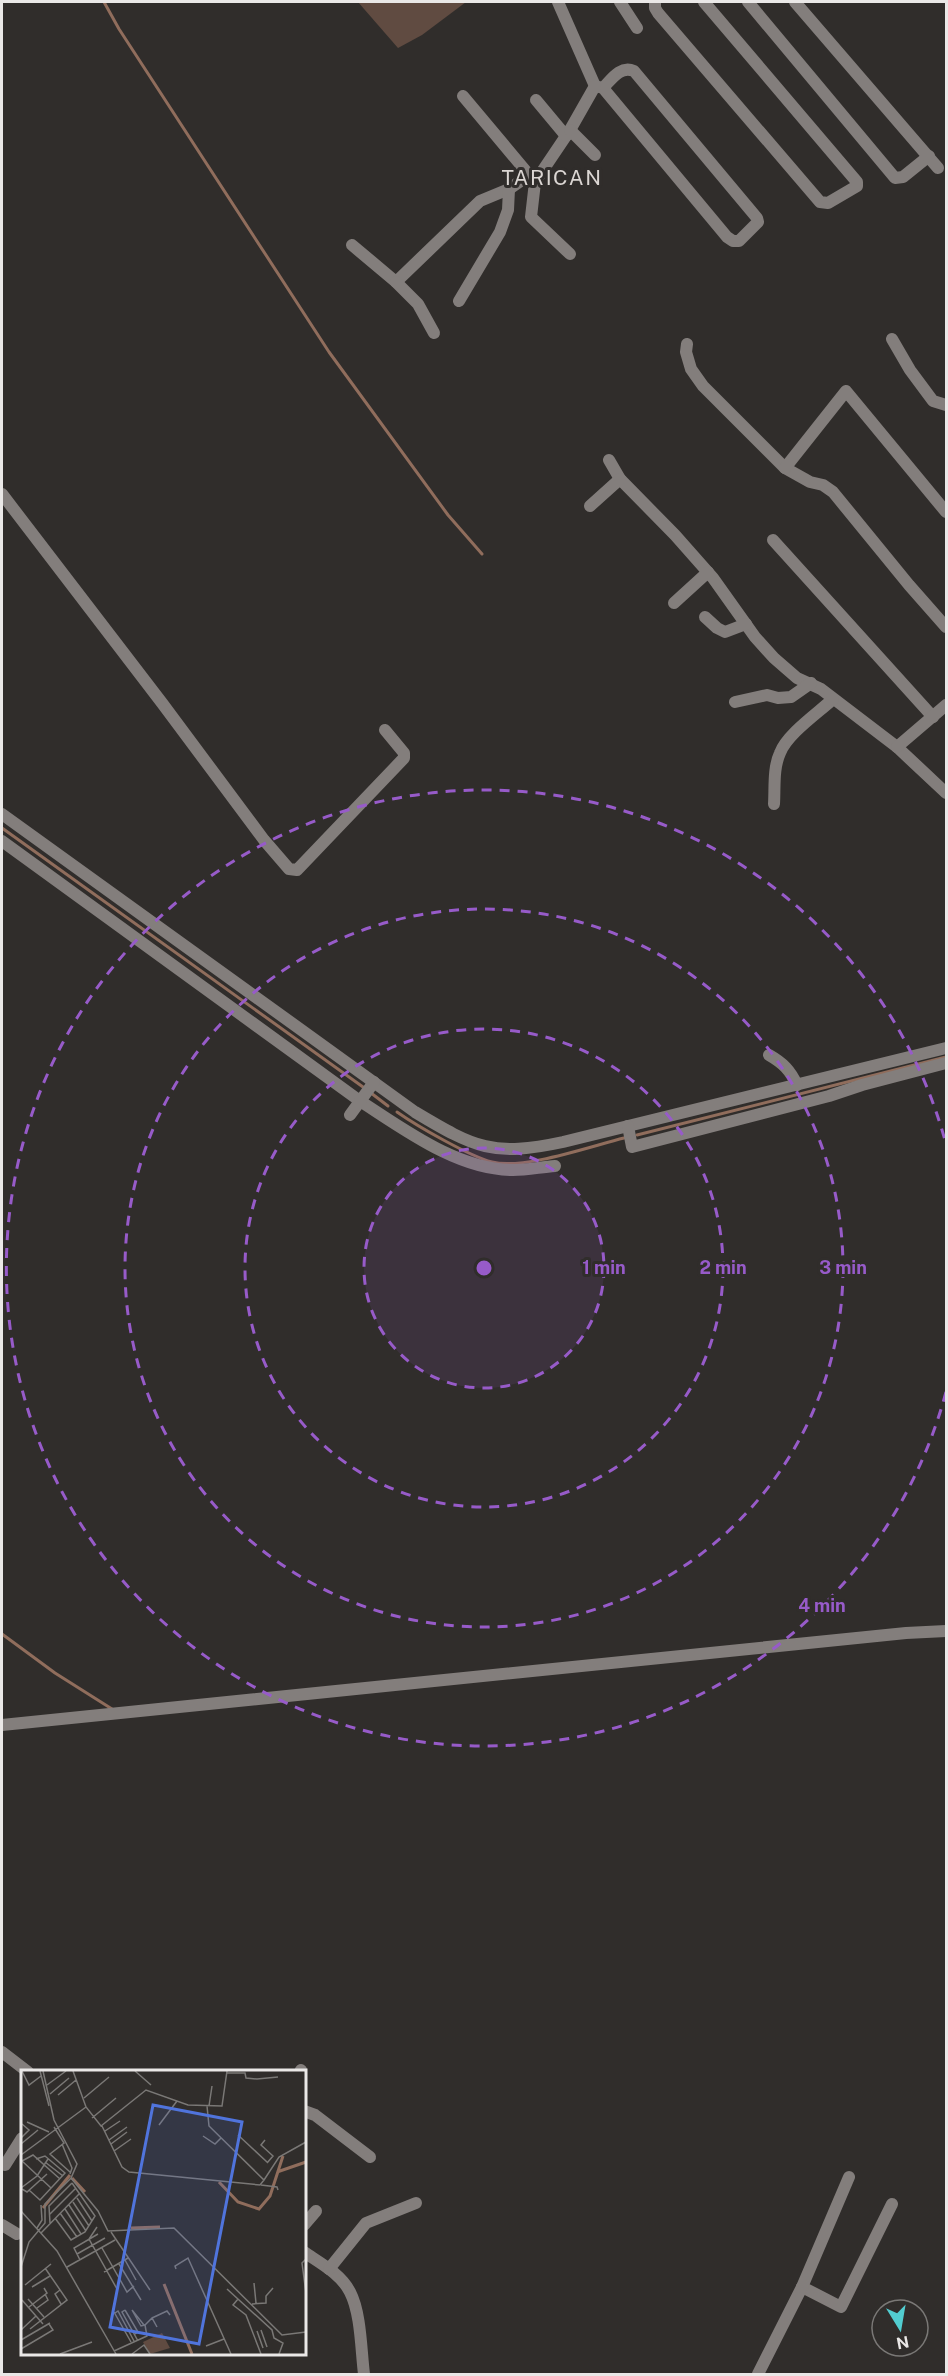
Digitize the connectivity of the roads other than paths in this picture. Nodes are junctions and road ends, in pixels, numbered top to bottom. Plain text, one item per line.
1 (558, 2) edge
2 (620, 2) edge
3 (655, 2) edge
4 (704, 2) edge
5 (748, 2) edge
6 (795, 2) edge
7 (636, 28) dead end
8 (599, 87) junction
9 (463, 96) dead end
10 (536, 100) dead end
11 (568, 133) junction
12 (595, 154) dead end
13 (928, 156) junction
14 (938, 168) dead end
15 (532, 178) junction
16 (510, 189) junction
17 (352, 245) dead end
18 (570, 254) dead end
19 (396, 282) junction
20 (459, 301) dead end
21 (434, 333) dead end
22 (892, 339) dead end
23 (687, 344) dead end
24 (946, 405) edge
25 (609, 460) dead end
26 (785, 468) junction
27 (620, 479) junction
28 (2, 494) edge
29 (590, 506) dead end
30 (946, 512) edge
31 (773, 540) dead end
32 (708, 572) junction
33 (674, 603) dead end
34 (705, 617) dead end
35 (746, 624) junction
36 (946, 627) edge
37 (811, 684) junction
38 (833, 699) junction
39 (735, 702) dead end
40 (946, 705) edge
41 (933, 717) junction
42 (385, 730) dead end
43 (897, 747) junction
44 (946, 793) edge
45 (774, 804) dead end
46 (2, 814) edge
47 (2, 841) edge
48 (946, 1048) edge
49 (769, 1055) dead end
50 (946, 1063) edge
51 (374, 1082) junction
52 (797, 1085) junction
53 (399, 1100) junction
54 (360, 1101) junction
55 (350, 1115) dead end
56 (387, 1118) junction
57 (628, 1126) junction
58 (555, 1166) dead end
59 (946, 1631) edge
60 (2, 1725) edge
61 (2, 2052) edge
62 (25, 2070) edge
63 (306, 2112) edge
64 (21, 2140) edge
65 (370, 2157) dead end
66 (4, 2165) dead end
67 (849, 2177) dead end
68 (416, 2203) dead end
69 (892, 2204) dead end
70 (316, 2211) dead end
71 (306, 2223) edge
72 (2, 2224) edge
73 (17, 2234) dead end
74 (306, 2253) edge
75 (329, 2269) junction
76 (802, 2287) junction
77 (364, 2374) edge
78 (758, 2374) edge

1 - 8 street
2 - 7 street
3 - 4 street
5 - 13 street
6 - 13 street
8 - 8 street
8 - 11 street
9 - 15 street
10 - 11 street
11 - 12 street
11 - 15 street
13 - 14 street
15 - 16 street
15 - 18 street
16 - 19 street
16 - 20 street
17 - 19 street
19 - 21 street
22 - 24 street
23 - 26 street
25 - 27 street
26 - 30 street
26 - 36 street
27 - 29 street
27 - 32 street
28 - 42 street
31 - 41 street
32 - 33 street
32 - 35 street
34 - 35 street
35 - 37 street
37 - 38 street
37 - 39 street
38 - 43 street
38 - 45 street
40 - 41 street
41 - 43 street
43 - 44 street
46 - 51 street
47 - 54 street
48 - 52 street
49 - 52 street
50 - 57 street
51 - 53 street
51 - 54 street
52 - 57 street
53 - 56 street
53 - 57 street
54 - 55 street
54 - 56 street
56 - 58 street
59 - 60 street
61 - 62 street
63 - 65 street
64 - 66 street
67 - 76 street
68 - 75 street
69 - 76 street
70 - 71 street
72 - 73 street
74 - 75 street
75 - 77 street
76 - 78 street

